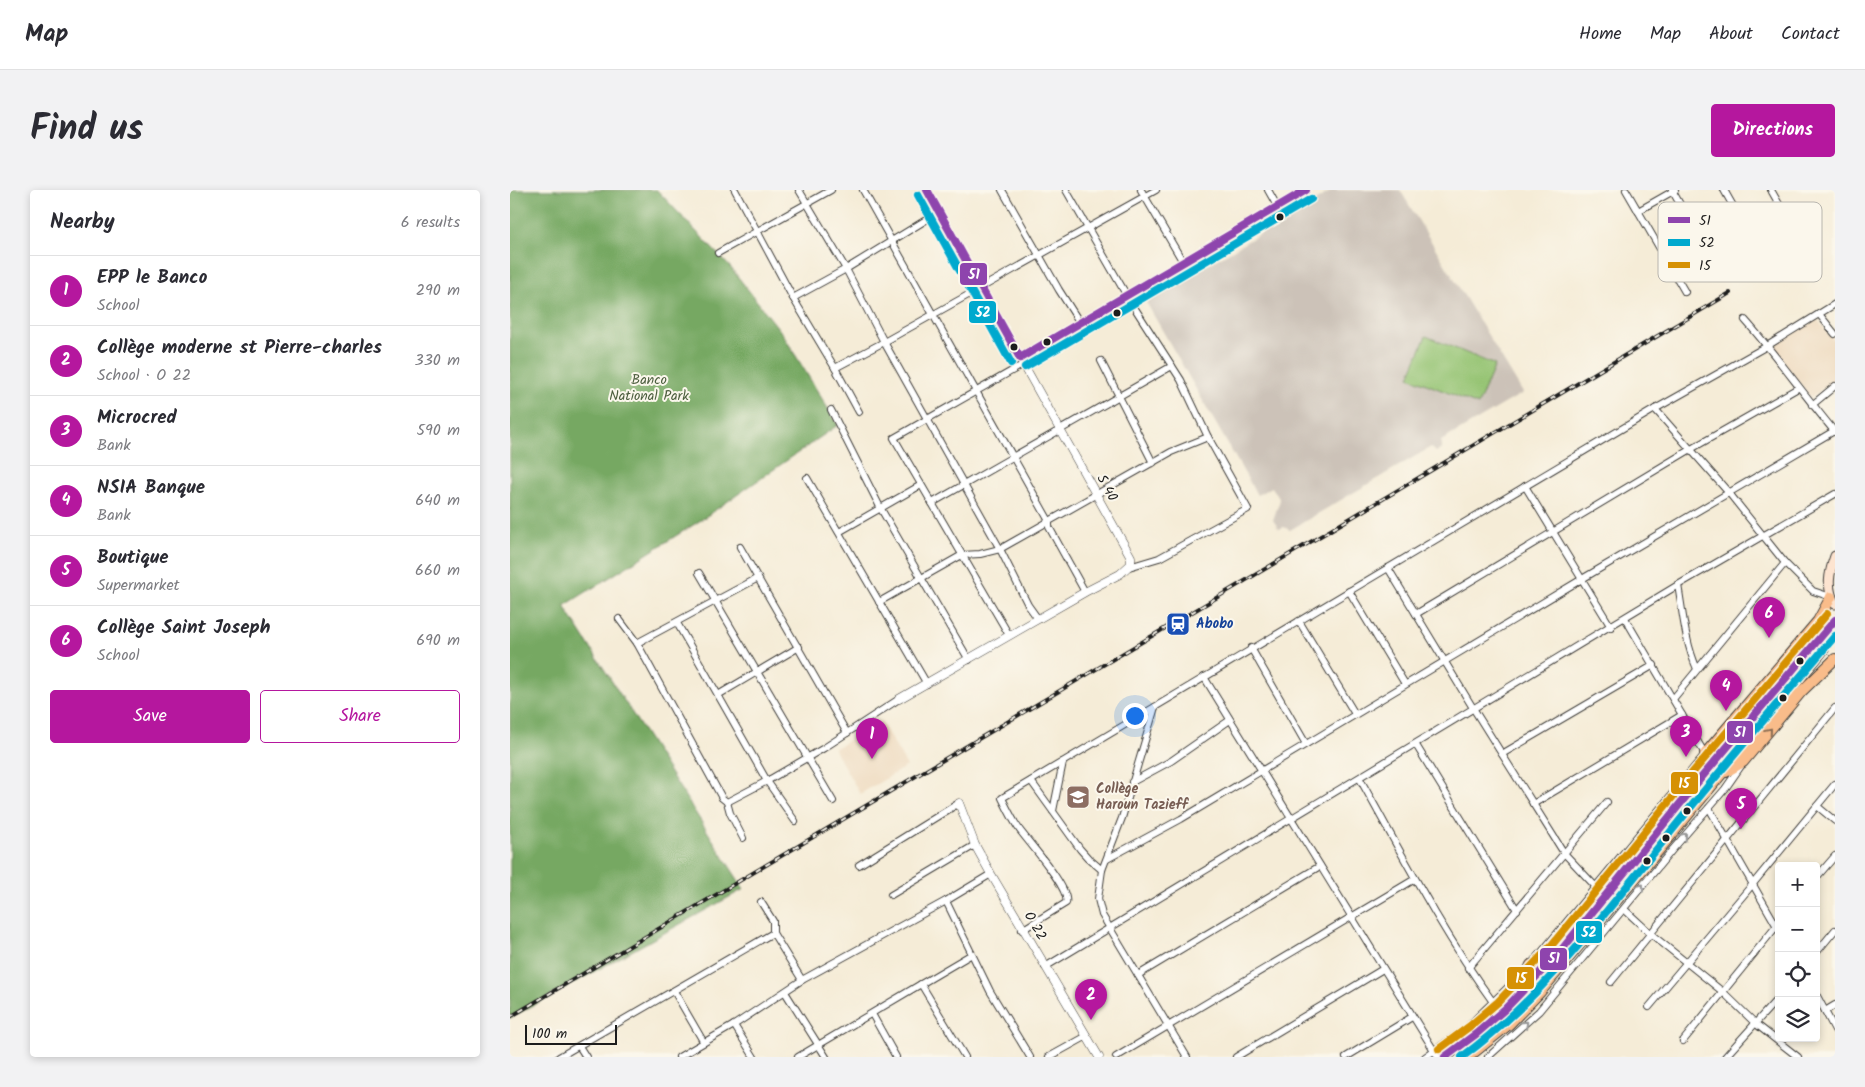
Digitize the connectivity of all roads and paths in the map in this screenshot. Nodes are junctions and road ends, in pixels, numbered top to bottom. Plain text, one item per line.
1 (735, 190) edge
2 (799, 190) edge
3 (831, 190) edge
4 (863, 190) edge
5 (927, 190) edge
6 (1002, 190) edge
7 (1066, 190) edge
8 (1141, 190) edge
9 (1156, 190) edge
10 (1268, 190) edge
11 (1306, 190) edge
12 (1626, 190) edge
13 (1673, 190) edge
14 (1724, 190) edge
15 (1771, 190) edge
16 (1145, 196) junction
17 (1680, 202) edge
18 (1731, 202) edge
19 (1778, 202) edge
20 (806, 203) junction
21 (1278, 206) junction
22 (1638, 211) junction
23 (940, 212) junction
24 (1088, 229) junction
25 (757, 231) junction
26 (892, 241) junction
27 (1658, 245) edge
28 (718, 253) dead end
29 (1040, 256) junction
30 (1183, 262) junction
31 (846, 269) junction
32 (1679, 282) edge
33 (980, 287) junction
34 (1685, 292) dead end
35 (1127, 296) junction
36 (793, 298) junction
37 (1835, 304) edge
38 (933, 314) junction
39 (1819, 314) junction
40 (1745, 320) dead end
41 (1080, 323) junction
42 (1835, 334) edge
43 (884, 342) junction
44 (1767, 346) junction
45 (1022, 361) junction
46 (1101, 361) dead end
47 (1172, 366) junction
48 (835, 368) junction
49 (1835, 386) edge
50 (1798, 388) junction
51 (977, 392) junction
52 (1120, 396) junction
53 (1812, 405) junction
54 (1655, 409) junction
55 (831, 410) dead end
56 (858, 412) dead end
57 (928, 420) junction
58 (1060, 430) junction
59 (1835, 431) edge
60 (1208, 437) junction
61 (1691, 449) junction
62 (1013, 457) junction
63 (1153, 463) junction
64 (806, 478) dead end
65 (922, 485) junction
66 (963, 485) junction
67 (1525, 486) junction
68 (1729, 493) junction
69 (1097, 494) junction
70 (1835, 494) edge
71 (932, 503) junction
72 (881, 509) junction
73 (1049, 522) junction
74 (839, 532) junction
75 (1553, 534) junction
76 (1762, 536) junction
77 (740, 547) dead end
78 (1000, 549) junction
79 (962, 555) junction
80 (1835, 556) edge
81 (1785, 563) junction
82 (1129, 567) junction
83 (1388, 568) junction
84 (699, 572) dead end
85 (921, 577) junction
86 (758, 578) junction
87 (1582, 579) junction
88 (1678, 585) junction
89 (1349, 591) junction
90 (1085, 592) junction
91 (1833, 600) edge
92 (716, 601) junction
93 (879, 602) junction
94 (1416, 614) junction
95 (1625, 618) junction
96 (619, 619) dead end
97 (1038, 619) junction
98 (1299, 621) junction
99 (677, 623) junction
100 (1611, 626) junction
101 (1009, 636) junction
102 (637, 644) junction
103 (799, 647) junction
104 (1251, 648) junction
105 (1835, 659) edge
106 (970, 660) junction
107 (1445, 661) junction
108 (1654, 665) junction
109 (1697, 669) junction
110 (758, 672) junction
111 (1204, 677) junction
112 (927, 684) junction
113 (1405, 684) junction
114 (718, 695) junction
115 (1673, 699) junction
116 (899, 700) joint
117 (1155, 706) junction
118 (1473, 708) junction
119 (1835, 708) edge
120 (1355, 714) junction
121 (1682, 715) junction
122 (1230, 720) junction
123 (847, 733) junction
124 (1306, 744) junction
125 (1416, 744) junction
126 (1502, 754) junction
127 (1705, 754) junction
128 (806, 758) junction
129 (1062, 762) junction
130 (1744, 762) junction
131 (1261, 769) junction
132 (1704, 774) junction
133 (1721, 775) junction
134 (1360, 779) junction
135 (767, 781) junction
136 (1032, 781) junction
137 (1132, 782) junction
138 (1835, 784) edge
139 (727, 802) junction
140 (833, 802) dead end
141 (1607, 802) dead end
142 (959, 803) joint
143 (1533, 804) junction
144 (1817, 806) junction
145 (1709, 808) junction
146 (1053, 811) junction
147 (1291, 819) junction
148 (795, 821) dead end
149 (1835, 821) edge
150 (743, 838) dead end
151 (1728, 840) junction
152 (975, 845) junction
153 (1564, 853) junction
154 (1834, 858) edge
155 (1107, 859) junction
156 (859, 864) dead end
157 (1320, 866) junction
158 (1102, 870) junction
159 (991, 874) junction
160 (1820, 874) edge
161 (1415, 879) junction
162 (1596, 886) junction
163 (1752, 886) junction
164 (891, 895) dead end
165 (946, 901) junction
166 (761, 902) dead end
167 (1624, 908) junction
168 (1517, 910) junction
169 (1352, 918) junction
170 (1775, 921) edge
171 (1110, 927) junction
172 (1022, 930) junction
173 (1775, 930) edge
174 (1835, 930) edge
175 (772, 933) junction
176 (1651, 934) junction
177 (1817, 952) edge
178 (972, 954) junction
179 (1686, 963) junction
180 (1531, 965) junction
181 (1045, 968) junction
182 (1468, 968) junction
183 (1383, 969) junction
184 (1138, 975) junction
185 (802, 980) junction
186 (1611, 982) dead end
187 (921, 984) junction
188 (674, 991) junction
189 (785, 992) junction
190 (1723, 992) junction
191 (1818, 997) edge
192 (1514, 1000) junction
193 (1493, 1002) junction
194 (1775, 1002) edge
195 (1835, 1006) edge
196 (1649, 1007) dead end
197 (1825, 1011) junction
198 (872, 1014) junction
199 (1412, 1017) junction
200 (1756, 1024) junction
201 (734, 1025) junction
202 (1170, 1026) junction
203 (1835, 1030) edge
204 (1087, 1036) junction
205 (703, 1041) junction
206 (1683, 1041) dead end
207 (819, 1045) junction
208 (579, 1046) junction
209 (1436, 1054) edge
210 (559, 1057) edge
211 (586, 1057) edge
212 (679, 1057) edge
213 (754, 1057) edge
214 (798, 1057) edge
215 (826, 1057) edge
216 (896, 1057) edge
217 (965, 1057) edge
218 (1030, 1057) edge
219 (1049, 1057) edge
220 (1099, 1057) edge
221 (1116, 1057) edge
222 (1187, 1057) edge
223 (1236, 1057) edge
224 (1346, 1057) edge
225 (1425, 1057) edge
226 (1445, 1057) edge
227 (1468, 1057) edge
228 (1488, 1057) edge
229 (1725, 1057) edge
230 (1798, 1057) edge

1 - 25 street
2 - 20 street
3 - 20 street
4 - 26 street
5 - 23 street, S 40
6 - 29 street
7 - 24 street
8 - 16 street
9 - 16 street
10 - 21 street
11 - 21 street
12 - 22 street
13 - 17 street
13 - 22 street
14 - 18 street
15 - 19 street
16 - 24 street
16 - 30 street
20 - 25 street
20 - 31 street
21 - 30 street
22 - 27 street
23 - 26 street
23 - 33 street, S 40
24 - 29 street
24 - 35 street
25 - 28 street
25 - 36 street
26 - 31 street
26 - 38 street
29 - 33 street
29 - 41 street
30 - 35 street
31 - 36 street
31 - 43 street
32 - 34 street
33 - 38 street
33 - 45 street, S 40
35 - 41 street
35 - 47 street
36 - 48 street
37 - 39 street
38 - 43 street
38 - 51 street
39 - 42 street
39 - 44 street
40 - 44 street
41 - 45 street
43 - 48 street
43 - 57 street
44 - 50 street
44 - 54 street
45 - 51 street
45 - 58 street, S 40
46 - 52 street
47 - 52 street
47 - 60 street
48 - 56 street
49 - 53 street
50 - 53 street
50 - 61 street
51 - 57 street
51 - 62 street
52 - 58 street
52 - 63 street
53 - 59 street
54 - 61 street
54 - 67 street
55 - 72 street
57 - 65 street
57 - 66 street
58 - 62 street
58 - 69 street, S 40
59 - 68 street
60 - 63 street
60 - 82 street
61 - 68 street
61 - 75 street
62 - 66 street
62 - 73 street
63 - 69 street
64 - 74 street
65 - 71 street
65 - 72 street
66 - 71 street
66 - 78 street
67 - 75 street
67 - 83 street
68 - 76 street
68 - 87 street
69 - 73 street
69 - 82 street, S 40
70 - 76 street
71 - 79 street
72 - 74 street
72 - 85 street
73 - 78 street
73 - 90 street
74 - 93 street
75 - 87 street
75 - 94 street
76 - 81 street
76 - 88 street
77 - 86 street
78 - 79 street
78 - 97 street
79 - 85 street
79 - 101 street
80 - 91 main road
81 - 91 street
81 - 109 street
82 - 90 street
83 - 89 street
83 - 94 street
84 - 92 street
85 - 93 street
85 - 106 street
86 - 92 street
86 - 103 street
87 - 100 street
87 - 107 street
88 - 95 street
88 - 109 street
89 - 98 street
89 - 113 street
90 - 97 street
91 - 127 main road
92 - 99 street
92 - 110 street
93 - 112 street
94 - 107 street
95 - 100 street
95 - 108 street
96 - 102 street
97 - 101 street
98 - 104 street
98 - 120 street
99 - 102 street
99 - 114 street
100 - 118 street
101 - 106 street
102 - 139 street
103 - 110 street
103 - 123 street
104 - 111 street
104 - 124 street
130 -> 105 main road
106 - 112 street
107 - 113 street
107 - 118 street
108 - 115 street
108 - 126 street
109 - 115 street
110 - 114 street
110 - 128 street
111 - 117 street
111 - 122 street
112 - 116 street
113 - 120 street
114 - 135 street
115 - 121 street
116 - 123 street
117 - 129 street
117 - 137 street
118 - 125 street
118 - 126 street
119 - 151 street
120 - 124 street
121 - 127 street
121 - 143 street
122 - 131 street
122 - 137 street
123 - 128 street
124 - 131 street
125 - 134 street
125 - 168 street
126 - 143 street
127 - 132 main road
127 - 162 street
128 - 135 street
128 - 140 street
129 - 136 street
129 - 146 street
130 - 133 main road
130 - 145 street
131 - 147 street
131 - 155 street
132 - 133 main road
132 - 192 main road
133 - 227 main road
134 - 147 street
134 - 161 street
135 - 139 street
135 - 148 street
136 - 146 street
136 - 172 street
137 - 155 street
138 - 144 street
139 - 150 street
141 - 153 street
142 - 152 street, O 22
142 - 156 street
143 - 153 street
144 - 149 street
144 - 163 street
145 - 151 street
167 -> 145 street
146 - 158 street
147 - 157 street
147 - 171 street
151 - 163 street
151 - 176 street
152 - 159 street, O 22
152 - 164 street
153 - 162 street
153 - 168 street
154 - 160 street
155 - 158 street
157 - 169 street
157 - 184 street
158 - 171 street
159 - 165 street
159 - 172 street, O 22
161 - 169 street
161 - 182 street
162 - 180 street
163 - 170 street
163 - 179 street
165 - 178 street
165 - 185 street
166 - 175 street
167 - 176 street
228 -> 167 street
168 - 182 street
169 - 183 street
169 - 202 street
171 - 181 street
171 - 184 street
172 - 181 street, O 22
173 - 190 street
174 - 177 street
175 - 185 street
175 - 188 street
176 - 179 street
176 - 186 street
178 - 187 street
178 - 218 street
179 - 190 street
179 - 196 street
180 - 192 main road
180 - 193 street
181 - 204 street, O 22
182 - 193 street
183 - 199 street
183 - 223 street
184 - 202 street
185 - 189 street
187 - 198 street
187 - 217 street
188 - 205 street
188 - 208 street
189 - 201 street
189 - 207 street
190 - 200 street
190 - 206 street
191 - 197 street
192 - 226 main road
193 - 209 street
194 - 200 street
195 - 197 street
197 - 203 street
198 - 207 street
198 - 216 street
199 - 209 street
199 - 224 street
200 - 229 street
200 - 230 street
201 - 205 street
201 - 213 street
202 - 221 street
202 - 222 street
204 - 219 street
204 - 220 street, O 22
205 - 212 street
207 - 214 street
207 - 215 street
208 - 210 street
208 - 211 street
209 - 225 street

